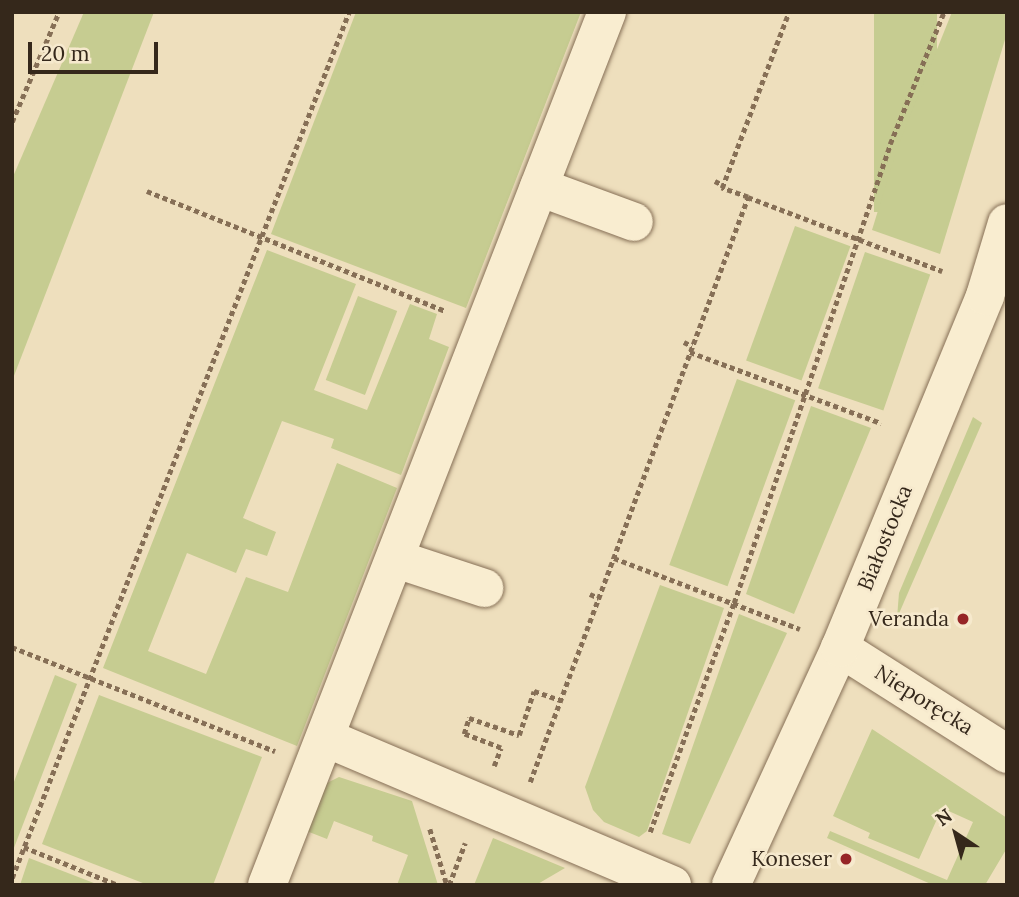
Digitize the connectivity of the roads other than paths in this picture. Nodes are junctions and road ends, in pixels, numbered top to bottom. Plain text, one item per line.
1 (607, 12) edge
2 (539, 187) junction
3 (634, 222) dead end
4 (1007, 223) edge
5 (996, 302) edge
6 (396, 559) junction
7 (484, 588) dead end
8 (840, 648) junction
9 (321, 752) junction
10 (1007, 754) edge
11 (267, 885) edge
12 (672, 885) edge
13 (731, 885) edge

1 - 2 street
2 - 3 street
2 - 6 street
4 - 5 street, Białostocka
5 - 8 street, Białostocka
6 - 7 street
6 - 9 street
8 - 10 street, Nieporęcka
8 - 13 street, Białostocka
9 - 11 street
9 - 12 street

